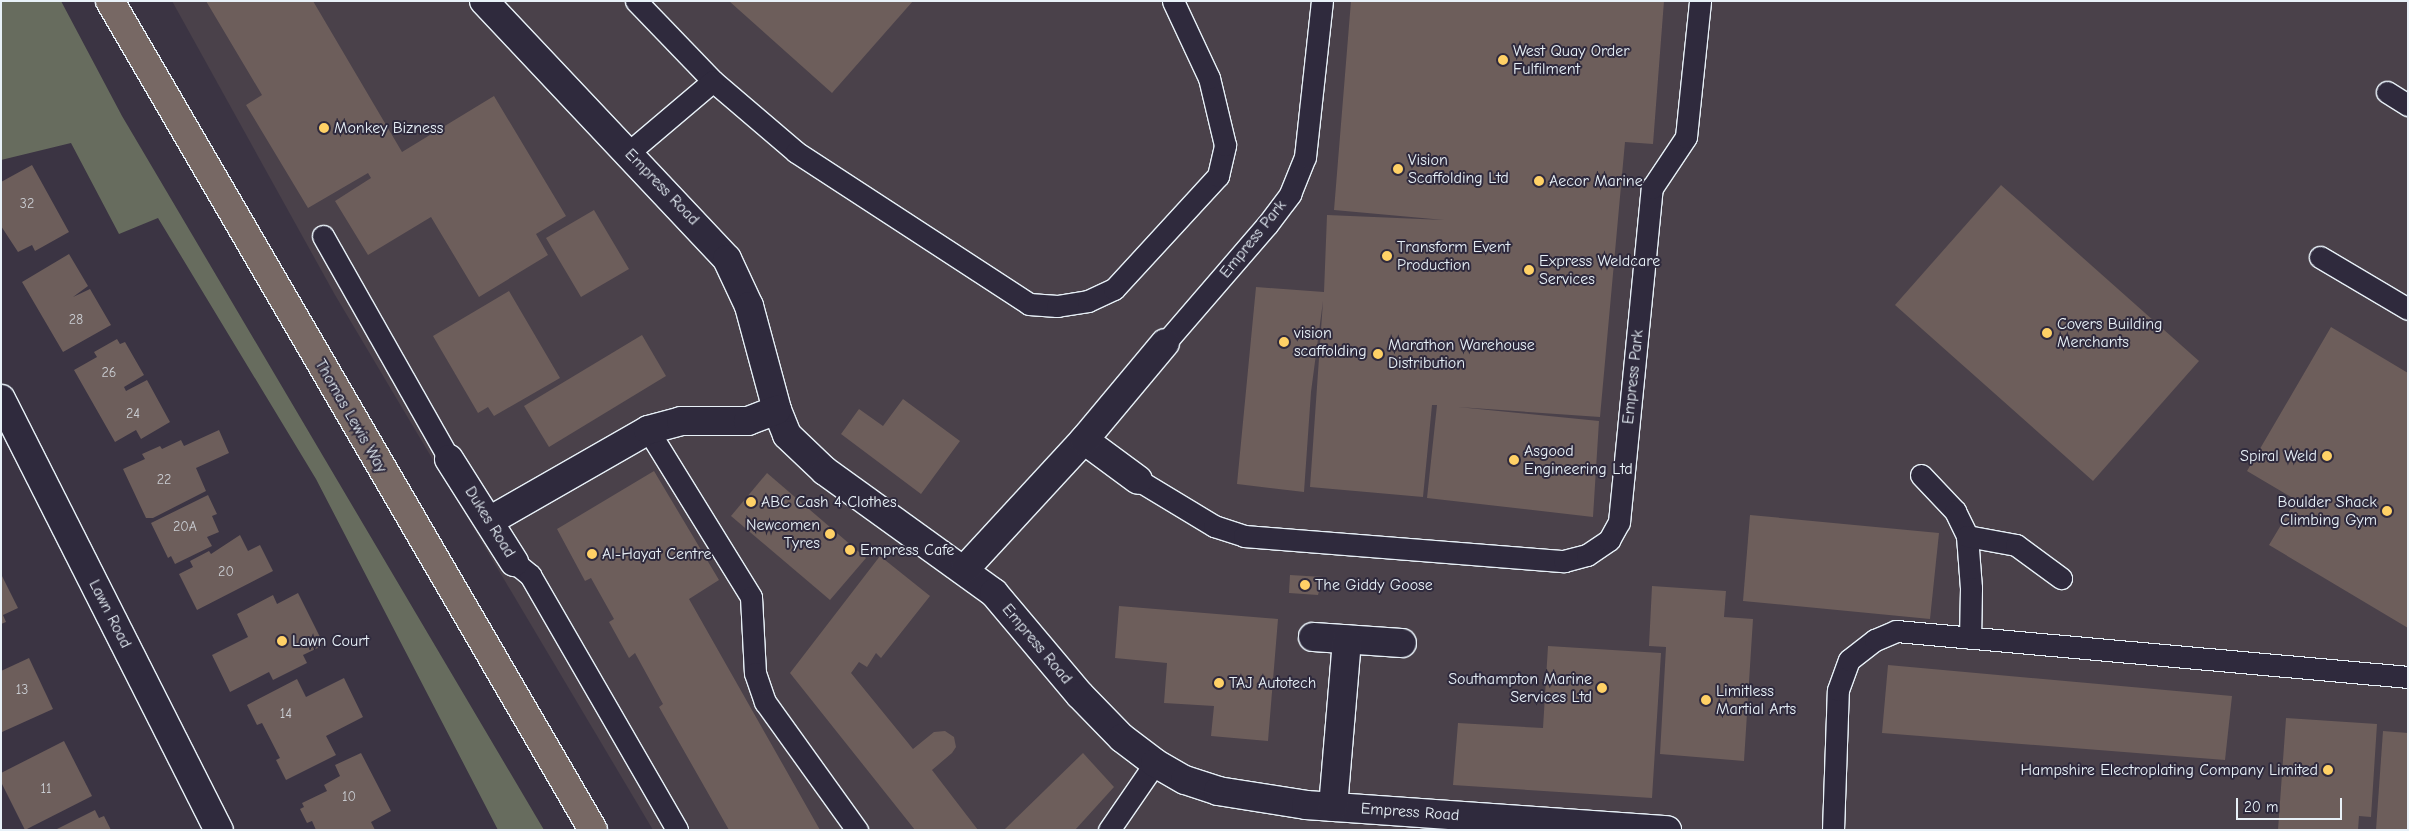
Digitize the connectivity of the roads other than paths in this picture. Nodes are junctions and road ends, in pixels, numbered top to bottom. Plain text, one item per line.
1 (110, 1) edge
2 (484, 1) edge
3 (636, 1) edge
4 (1174, 1) edge
5 (1322, 1) edge
6 (1700, 1) edge
7 (713, 81) junction
8 (2387, 92) dead end
9 (2408, 105) edge
10 (628, 153) junction
11 (323, 236) dead end
12 (2320, 256) dead end
13 (2408, 309) edge
14 (1165, 343) joint
15 (1, 399) edge
16 (776, 410) junction
17 (648, 430) junction
18 (1084, 440) junction
19 (449, 459) joint
20 (1920, 475) dead end
21 (1138, 480) joint
22 (491, 520) junction
23 (1967, 536) junction
24 (514, 562) joint
25 (965, 569) junction
26 (2061, 578) dead end
27 (1313, 637) dead end
28 (1970, 638) junction
29 (1347, 640) junction
30 (1402, 643) dead end
31 (2408, 677) edge
32 (1155, 763) junction
33 (1333, 807) junction
34 (1535, 825) edge
35 (219, 830) edge
36 (593, 830) edge
37 (677, 830) edge
38 (857, 830) edge
39 (1109, 830) edge
40 (1667, 830) edge
41 (1833, 830) edge

1 - 36 main road, Thomas Lewis Way
2 - 10 street, Empress Road
3 - 7 lane
4 - 7 lane
5 - 14 lane, Empress Park
6 - 21 lane, Empress Park
7 - 10 lane
8 - 9 lane
10 - 16 street, Empress Road
11 - 19 lane, Dukes Road
12 - 13 lane
14 - 18 street
15 - 35 street, Lawn Road
16 - 17 street
16 - 25 street, Empress Road
17 - 22 street
17 - 38 lane
18 - 21 street
18 - 25 street
19 - 22 street, Dukes Road
20 - 23 lane
22 - 24 street, Dukes Road
23 - 26 lane
23 - 28 lane
24 - 37 lane, Dukes Road
25 - 32 street, Empress Road
27 - 29 street
28 - 31 lane
28 - 41 lane
29 - 30 street
29 - 33 street
32 - 33 street, Empress Road
32 - 39 lane
33 - 34 street, Empress Road
34 - 40 street, Empress Road

